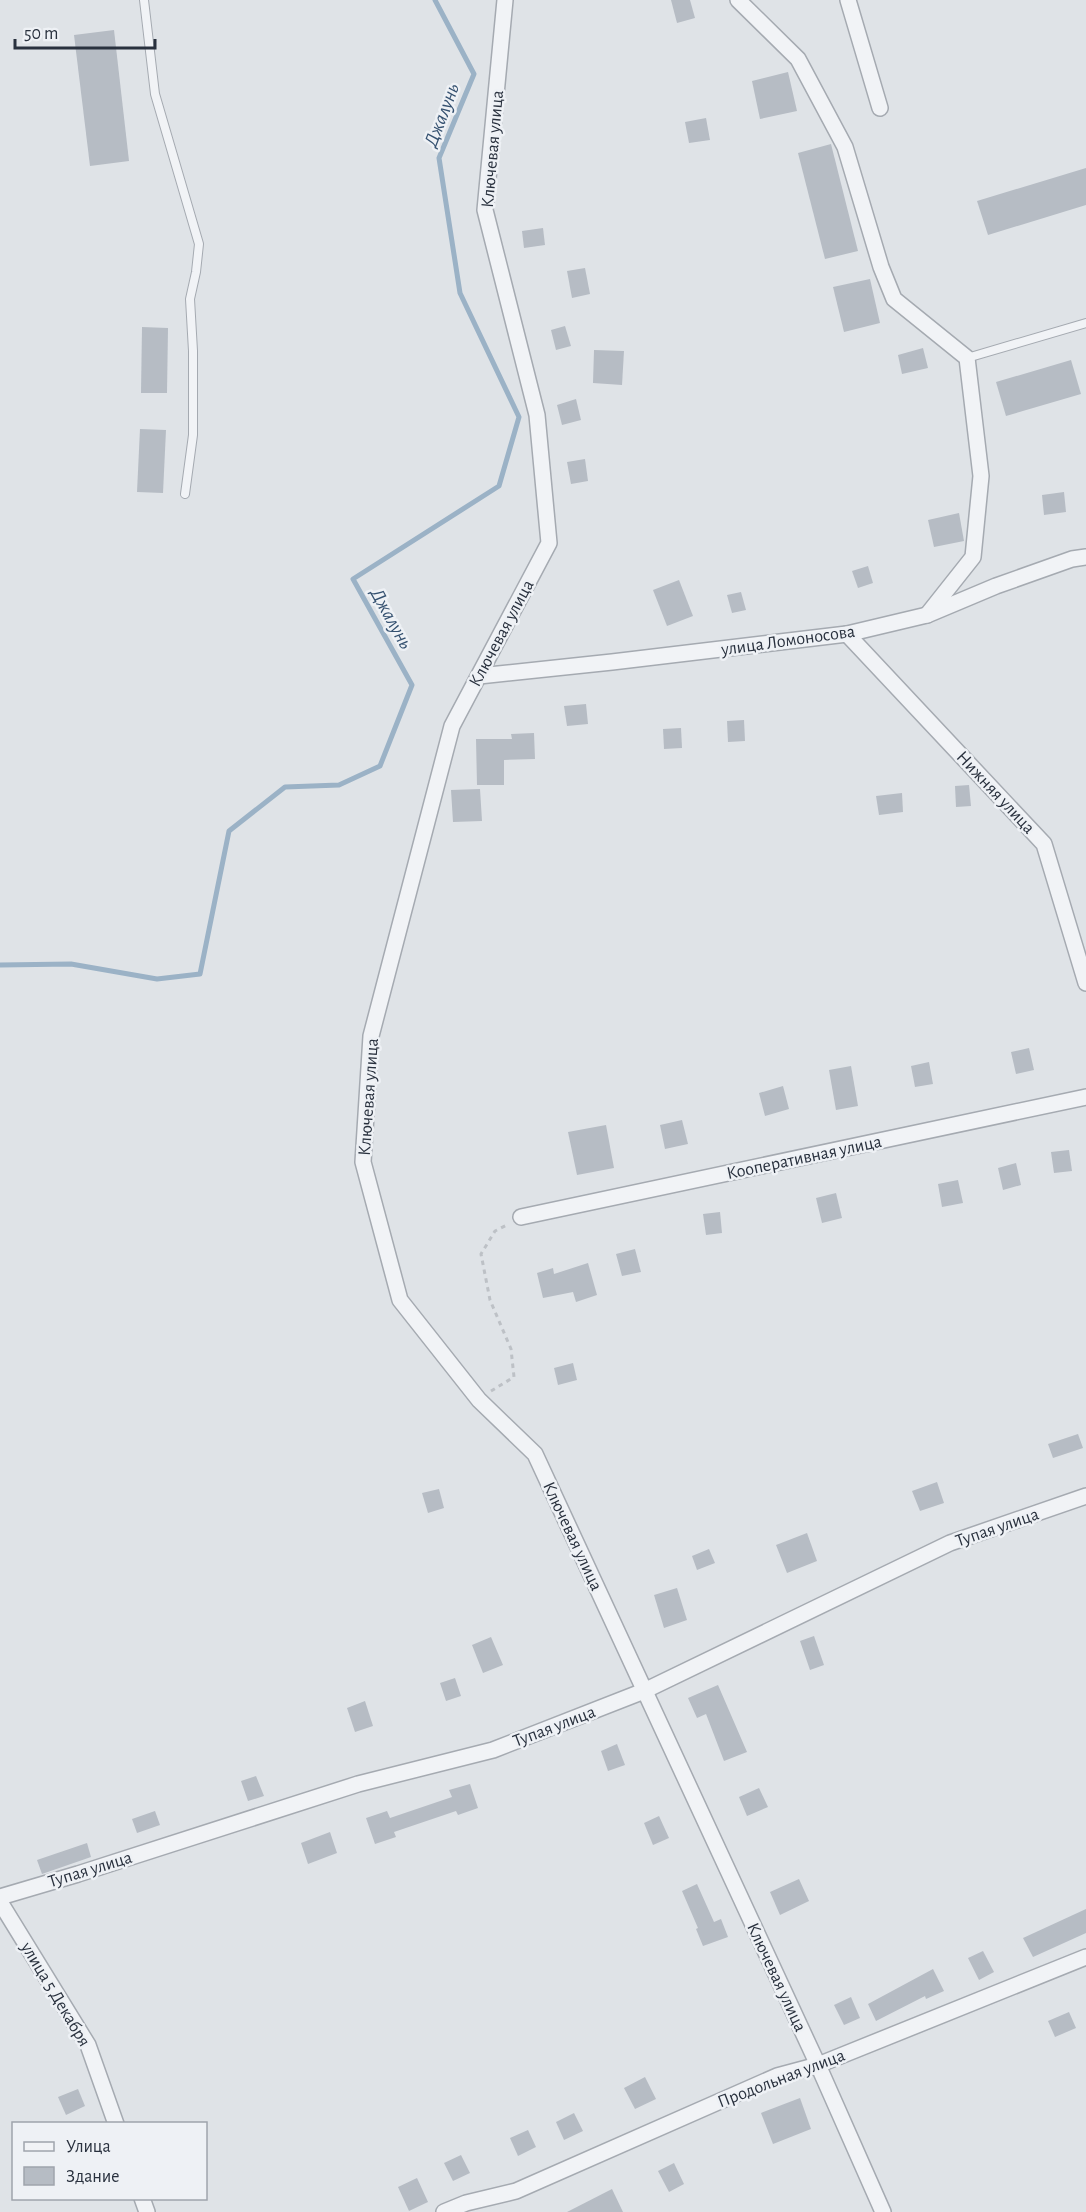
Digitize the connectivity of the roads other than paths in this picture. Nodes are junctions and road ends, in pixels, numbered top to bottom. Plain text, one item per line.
1 (144, 0) edge
2 (505, 0) edge
3 (738, 0) edge
4 (848, 0) edge
5 (880, 108) dead end
6 (1086, 323) edge
7 (967, 358) junction
8 (185, 494) dead end
9 (1086, 557) edge
10 (927, 615) junction
11 (847, 634) junction
12 (478, 676) junction
13 (1086, 983) edge
14 (1086, 1097) edge
15 (521, 1217) road end
16 (1086, 1496) edge
17 (644, 1691) junction
18 (0, 1897) edge
19 (0, 1902) edge
20 (1086, 1957) edge
21 (818, 2065) junction
22 (115, 2122) edge
23 (444, 2212) edge
24 (883, 2212) edge

1 - 8 lane
2 - 12 street, Ключевая улица
3 - 7 street
4 - 5 street
6 - 7 lane
7 - 10 street
9 - 10 street, улица Ломоносова
10 - 11 street, улица Ломоносова
11 - 12 street, улица Ломоносова
11 - 13 street, Нижняя улица
12 - 17 street, Ключевая улица
14 - 15 street, Кооперативная улица
16 - 17 street, Тупая улица
17 - 18 street, Тупая улица
17 - 21 street, Ключевая улица
19 - 22 street, улица 5 Декабря
20 - 21 street, Продольная улица
21 - 23 street, Продольная улица
21 - 24 street, Ключевая улица

